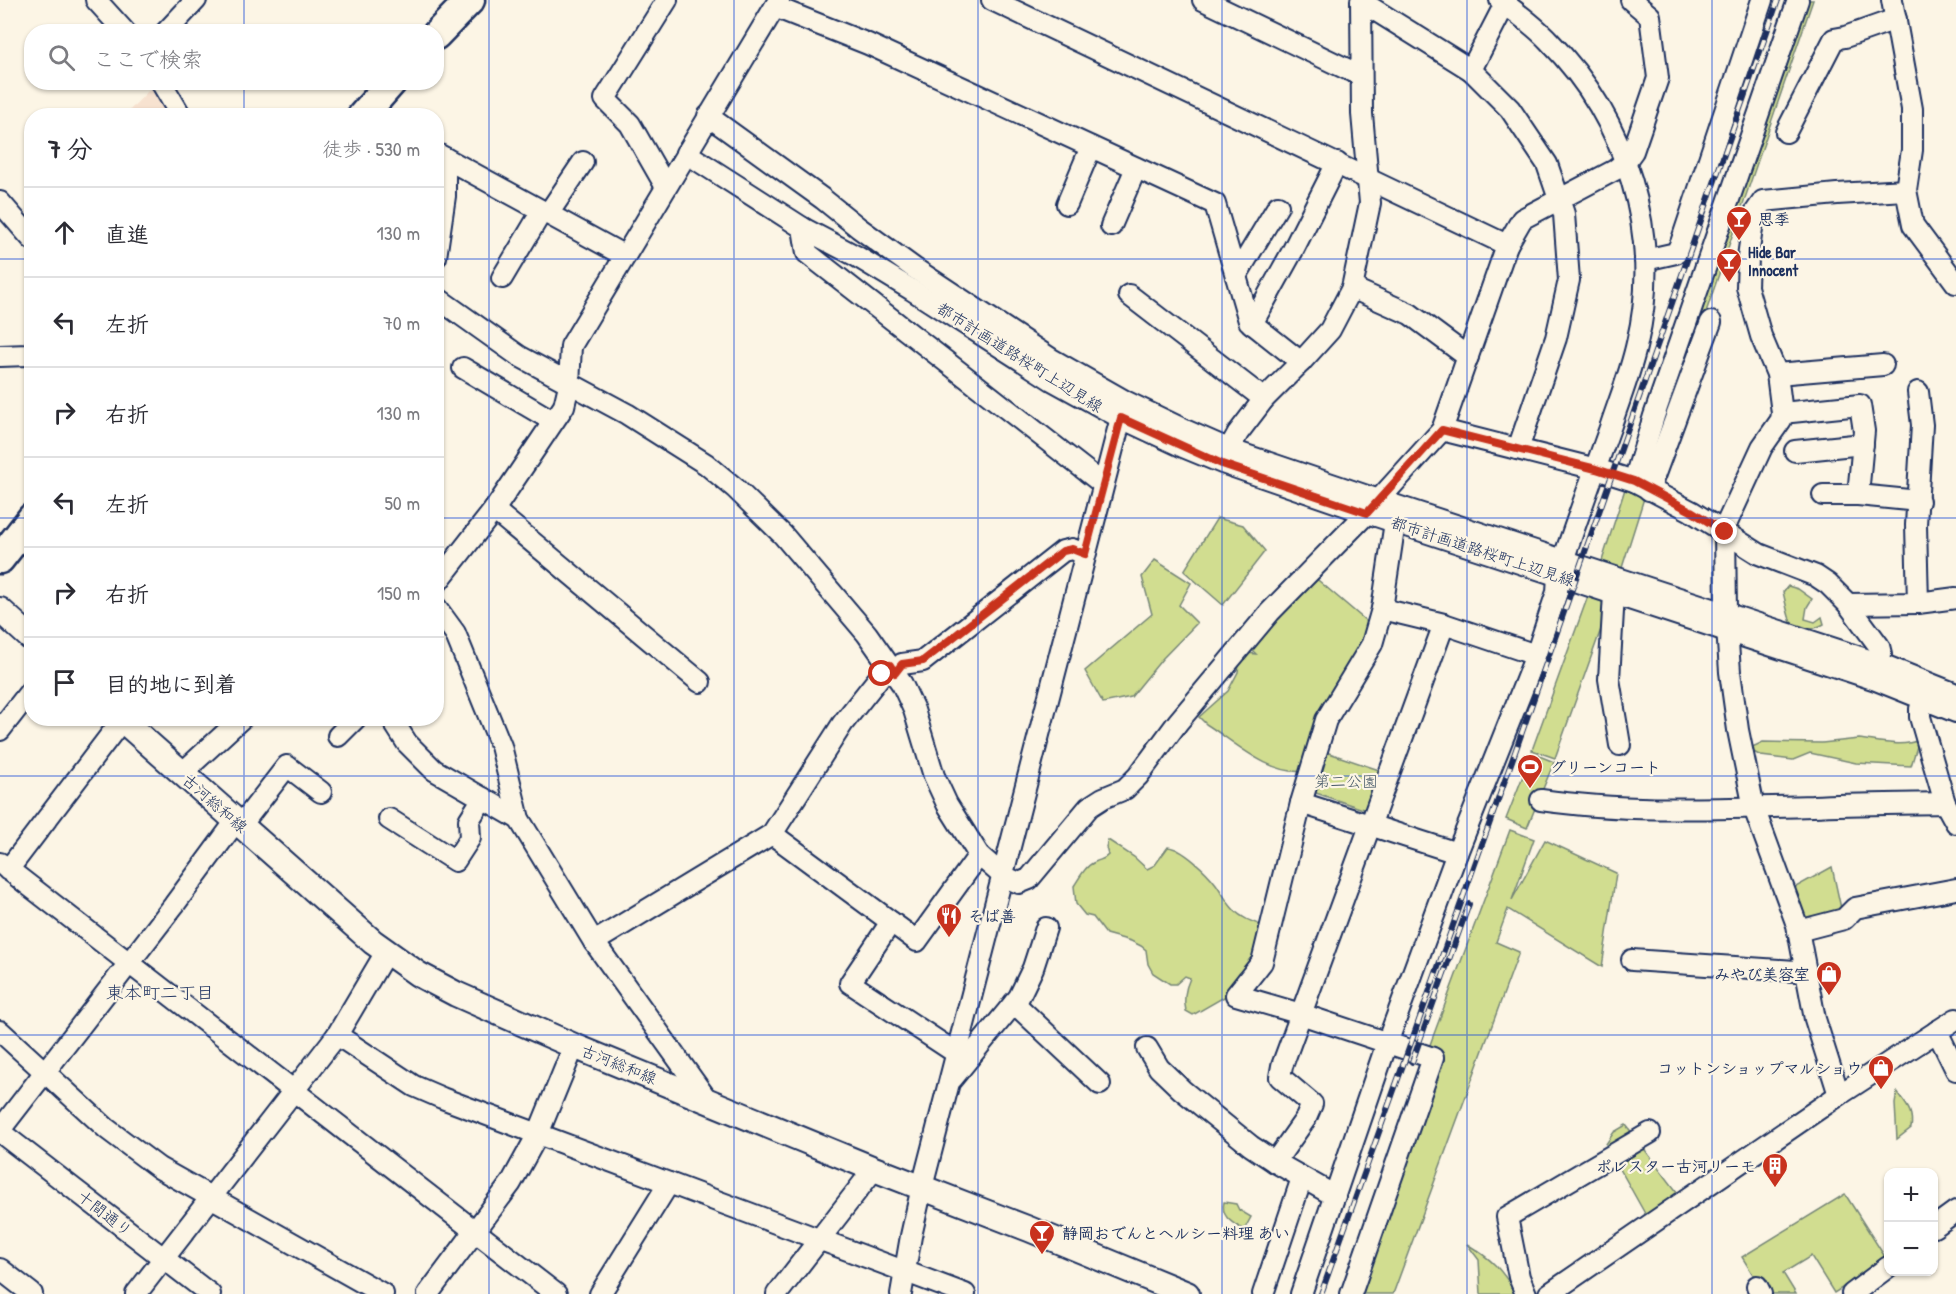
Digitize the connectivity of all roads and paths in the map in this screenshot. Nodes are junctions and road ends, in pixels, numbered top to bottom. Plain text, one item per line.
1 (96, 0) edge
2 (196, 0) edge
3 (470, 0) edge
4 (667, 0) edge
5 (992, 0) edge
6 (1203, 0) edge
7 (1631, 0) edge
8 (1798, 0) edge
9 (1362, 1) edge
10 (1504, 1) edge
11 (777, 3) edge
12 (1757, 3) edge
13 (1894, 10) edge
14 (118, 24) edge
15 (174, 24) edge
16 (444, 27) edge
17 (1471, 70) junction
18 (1353, 72) dead end
19 (166, 90) edge
20 (386, 90) edge
21 (176, 108) edge
22 (374, 108) edge
23 (708, 116) junction
24 (1786, 132) dead end
25 (1091, 147) junction
26 (686, 153) junction
27 (444, 157) edge
28 (583, 162) dead end
29 (1625, 162) junction
30 (1338, 163) junction
31 (1136, 168) junction
32 (1369, 180) junction
33 (444, 186) edge
34 (666, 187) junction
35 (1906, 190) junction
36 (1559, 199) junction
37 (0, 202) edge
38 (444, 203) edge
39 (1067, 204) dead end
40 (1278, 206) dead end
41 (545, 212) junction
42 (1111, 226) dead end
43 (803, 228) junction
44 (24, 230) edge
45 (1507, 245) junction
46 (625, 256) junction
47 (1645, 260) junction
48 (1236, 276) junction
49 (502, 278) dead end
50 (1956, 283) edge
51 (1352, 288) junction
52 (1129, 295) dead end
53 (444, 305) edge
54 (1711, 322) dead end
55 (1252, 324) junction
56 (24, 355) edge
57 (1468, 357) junction
58 (0, 358) edge
59 (1301, 363) junction
60 (1883, 365) dead end
61 (463, 368) dead end
62 (1777, 374) junction
63 (570, 385) junction
64 (1918, 392) dead end
65 (1264, 399) junction
66 (1123, 410) junction
67 (1782, 413) junction
68 (553, 421) junction
69 (1442, 430) junction
70 (1863, 444) junction
71 (1518, 449) junction
72 (1795, 451) dead end
73 (1225, 456) junction
74 (1596, 469) junction
75 (1103, 484) junction
76 (1642, 486) junction
77 (1823, 495) dead end
78 (1858, 495) junction
79 (1919, 501) junction
80 (1373, 506) junction
81 (494, 510) junction
82 (1395, 522) junction
83 (24, 528) edge
84 (1725, 532) junction
85 (1085, 554) junction
86 (0, 559) edge
87 (1561, 568) junction
88 (444, 574) edge
89 (1614, 594) junction
90 (1956, 598) edge
91 (1918, 603) junction
92 (1848, 604) junction
93 (1382, 609) junction
94 (0, 610) edge
95 (444, 618) edge
96 (1727, 622) junction
97 (1444, 624) junction
98 (24, 632) edge
99 (1536, 656) junction
100 (892, 669) junction
101 (1878, 672) junction
102 (700, 682) dead end
103 (1926, 690) junction
104 (1956, 694) edge
105 (24, 699) edge
106 (1956, 712) edge
107 (115, 726) edge
108 (129, 726) edge
109 (233, 726) edge
110 (348, 726) edge
111 (396, 726) edge
112 (0, 730) edge
113 (338, 736) dead end
114 (1620, 745) dead end
115 (182, 773) junction
116 (321, 792) dead end
117 (483, 798) junction
118 (1541, 800) dead end
119 (1301, 803) junction
120 (1945, 803) junction
121 (1754, 808) junction
122 (389, 819) dead end
123 (519, 819) junction
124 (238, 823) junction
125 (1956, 823) edge
126 (1371, 824) junction
127 (772, 834) junction
128 (1457, 853) junction
129 (979, 855) junction
130 (4, 866) edge
131 (1003, 876) junction
132 (1956, 889) edge
133 (891, 922) junction
134 (1046, 928) dead end
135 (1798, 931) junction
136 (594, 942) junction
137 (386, 952) junction
138 (1632, 960) dead end
139 (129, 963) junction
140 (1804, 966) junction
141 (1014, 1003) junction
142 (1301, 1014) junction
143 (1956, 1019) edge
144 (0, 1031) edge
145 (1937, 1031) junction
146 (337, 1035) junction
147 (1387, 1043) junction
148 (574, 1046) junction
149 (1147, 1048) dead end
150 (956, 1053) junction
151 (1956, 1070) edge
152 (45, 1073) junction
153 (948, 1083) junction
154 (1100, 1084) dead end
155 (294, 1091) junction
156 (1839, 1095) junction
157 (708, 1101) junction
158 (0, 1131) edge
159 (1650, 1133) dead end
160 (538, 1134) junction
161 (1275, 1162) junction
162 (874, 1169) junction
163 (1302, 1178) junction
164 (669, 1183) junction
165 (922, 1188) junction
166 (1335, 1196) junction
167 (210, 1198) junction
168 (1956, 1211) edge
169 (1938, 1224) edge
170 (476, 1232) junction
171 (820, 1239) junction
172 (164, 1259) junction
173 (0, 1269) edge
174 (1884, 1270) edge
175 (905, 1271) junction
176 (1180, 1293) edge
177 (32, 1294) edge
178 (136, 1294) edge
179 (210, 1294) edge
180 (383, 1294) edge
181 (428, 1294) edge
182 (555, 1294) edge
183 (600, 1294) edge
184 (777, 1294) edge
185 (901, 1294) edge
186 (965, 1294) edge
187 (1263, 1294) edge
188 (1301, 1294) edge
189 (1351, 1294) edge
190 (1526, 1294) edge
191 (1549, 1294) edge
192 (1852, 1294) edge

1 - 14 street
2 - 15 street
3 - 16 highway
4 - 34 street
5 - 30 street
6 - 18 street
7 - 29 street
8 - 76 street
9 - 17 street
9 - 32 street
10 - 17 street
10 - 29 street
11 - 23 street
11 - 25 street
12 - 47 street
13 - 24 street
13 - 35 street
17 - 36 street
19 - 21 street
20 - 22 highway
23 - 26 street
23 - 66 street, 都市計画道路桜町上辺見線
25 - 31 street
25 - 39 street
26 - 34 street
26 - 43 street, 都市計画道路桜町上辺見線
27 - 41 street
28 - 41 street
29 - 36 street
29 - 47 street
30 - 32 street
30 - 55 street
31 - 42 street
31 - 48 street
32 - 45 street
32 - 51 street
33 - 38 street
34 - 46 street
35 - 50 street
35 - 62 street
36 - 45 street
36 - 71 street
37 - 44 street
40 - 48 street
41 - 46 street
41 - 49 street
43 - 66 street, 都市計画道路桜町上辺見線
43 - 75 street
45 - 57 street
46 - 63 street
47 - 74 street
48 - 55 street
51 - 57 street
51 - 59 street
52 - 65 street
53 - 63 street
54 - 76 street
55 - 59 street
56 - 58 street
57 - 69 street
59 - 65 street
60 - 62 street
61 - 68 street
62 - 67 street
63 - 68 street
63 - 100 street
64 - 79 street
65 - 73 street
66 - 73 street, 都市計画道路桜町上辺見線
66 - 75 street
67 - 70 street
67 - 84 street
68 - 81 street
69 - 71 street
69 - 80 street
70 - 72 street
70 - 78 street
71 - 74 street
73 - 80 street, 都市計画道路桜町上辺見線
74 - 76 street
74 - 87 street
75 - 85 street
76 - 84 street
77 - 78 street
78 - 79 street
79 - 91 street
80 - 82 street, 都市計画道路桜町上辺見線
80 - 87 street, 都市計画道路桜町上辺見線
80 - 131 street
81 - 88 street
81 - 102 street
82 - 87 street, 都市計画道路桜町上辺見線
82 - 93 street
83 - 86 highway
84 - 92 street
84 - 96 street
85 - 100 street
85 - 131 street
87 - 89 street, 都市計画道路桜町上辺見線
87 - 96 street, 都市計画道路桜町上辺見線
87 - 99 street
89 - 96 street, 都市計画道路桜町上辺見線
89 - 114 street
90 - 91 street
91 - 92 street
92 - 101 street
93 - 97 street
93 - 119 street
94 - 98 main road
95 - 123 street
96 - 101 street, 都市計画道路桜町上辺見線
96 - 121 street
97 - 99 street
97 - 126 street
99 - 128 street
100 - 127 street
100 - 129 street
101 - 103 street, 都市計画道路桜町上辺見線
103 - 104 street, 都市計画道路桜町上辺見線
103 - 106 street, 都市計画道路桜町上辺見線
103 - 120 street
105 - 112 street
107 - 130 street
108 - 115 main road, 古河総和線
109 - 115 street
110 - 113 street
111 - 117 street
115 - 124 main road, 古河総和線
116 - 124 street
117 - 122 street
117 - 123 street
118 - 121 street
119 - 126 street
119 - 142 street
120 - 121 street
120 - 125 street
121 - 135 street
123 - 136 street
124 - 137 main road, 古河総和線
124 - 139 street
126 - 128 street
126 - 142 street
127 - 133 street
127 - 136 street
128 - 147 street
129 - 131 street
129 - 133 street
130 - 139 street
131 - 150 street
132 - 135 street
133 - 150 street
134 - 141 street
135 - 140 street
136 - 157 street
137 - 146 street
137 - 148 main road, 古河総和線
138 - 140 street
139 - 152 street
139 - 155 street
140 - 156 street
141 - 153 street
141 - 154 street
142 - 147 street
142 - 161 street
143 - 145 street
144 - 152 street
145 - 151 street
145 - 156 street
146 - 155 street
146 - 160 street
147 - 166 street
147 - 189 street
148 - 157 main road, 古河総和線
148 - 160 street
149 - 161 street
150 - 153 street
152 - 158 street
152 - 167 street
153 - 165 street
155 - 167 street
155 - 170 street
156 - 191 street
157 - 162 main road, 古河総和線
158 - 172 street, 十間通り
159 - 190 street
160 - 164 street
160 - 170 street
161 - 163 street
162 - 165 main road, 古河総和線
162 - 171 street
163 - 166 street
163 - 187 street
164 - 171 street
164 - 183 street
165 - 175 street
165 - 176 main road, 古河総和線
166 - 188 street
167 - 172 street
167 - 180 street
168 - 169 street
170 - 181 street
170 - 182 street
171 - 175 street
171 - 184 street
172 - 178 street
172 - 179 street, 十間通り
173 - 177 street
174 - 192 street
175 - 185 street
175 - 186 street

